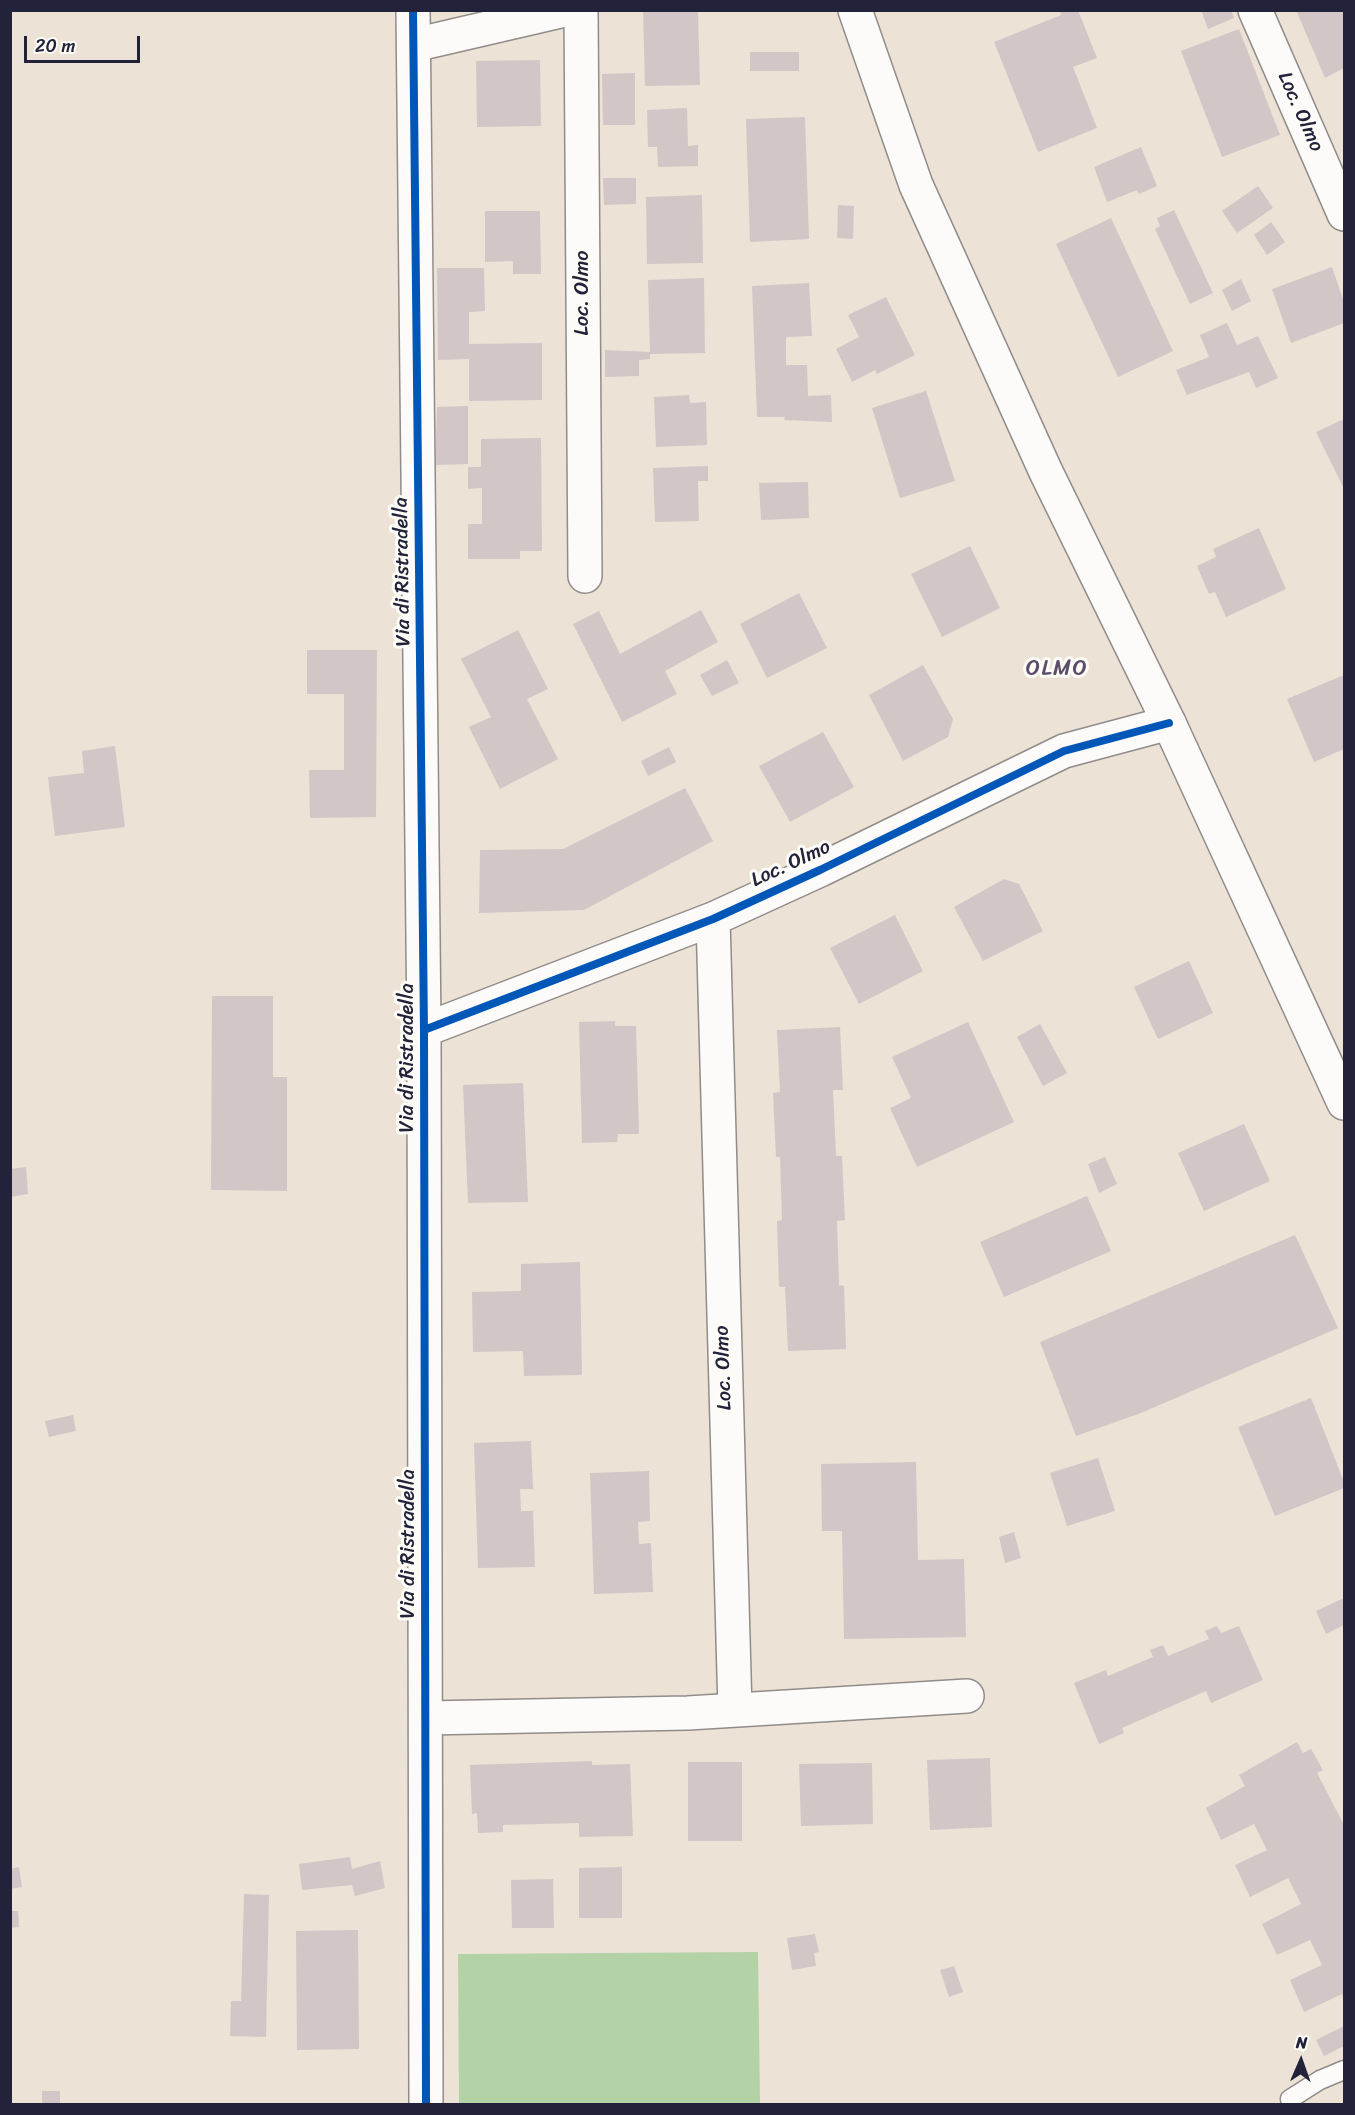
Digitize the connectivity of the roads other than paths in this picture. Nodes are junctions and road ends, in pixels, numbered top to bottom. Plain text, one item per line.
1 (413, 10) edge
2 (565, 10) edge
3 (581, 10) edge
4 (855, 10) edge
5 (1255, 10) edge
6 (414, 45) junction
7 (1344, 214) edge
8 (585, 576) dead end
9 (1169, 723) junction
10 (713, 919) junction
11 (424, 1030) junction
12 (1344, 1103) edge
13 (967, 1696) dead end
14 (735, 1710) junction
15 (426, 1718) junction
16 (1344, 2070) edge
17 (426, 2104) edge
18 (1292, 2104) edge

1 - 6 street, Via di Ristradella
2 - 6 street
3 - 8 street, Loc. Olmo
4 - 9 street
5 - 7 street, Loc. Olmo
6 - 11 street, Via di Ristradella
9 - 10 street, Loc. Olmo
9 - 12 street
10 - 11 street, Loc. Olmo
10 - 14 street, Loc. Olmo
11 - 15 street, Via di Ristradella
13 - 14 street
14 - 15 street
15 - 17 street, Via di Ristradella
16 - 18 lane

